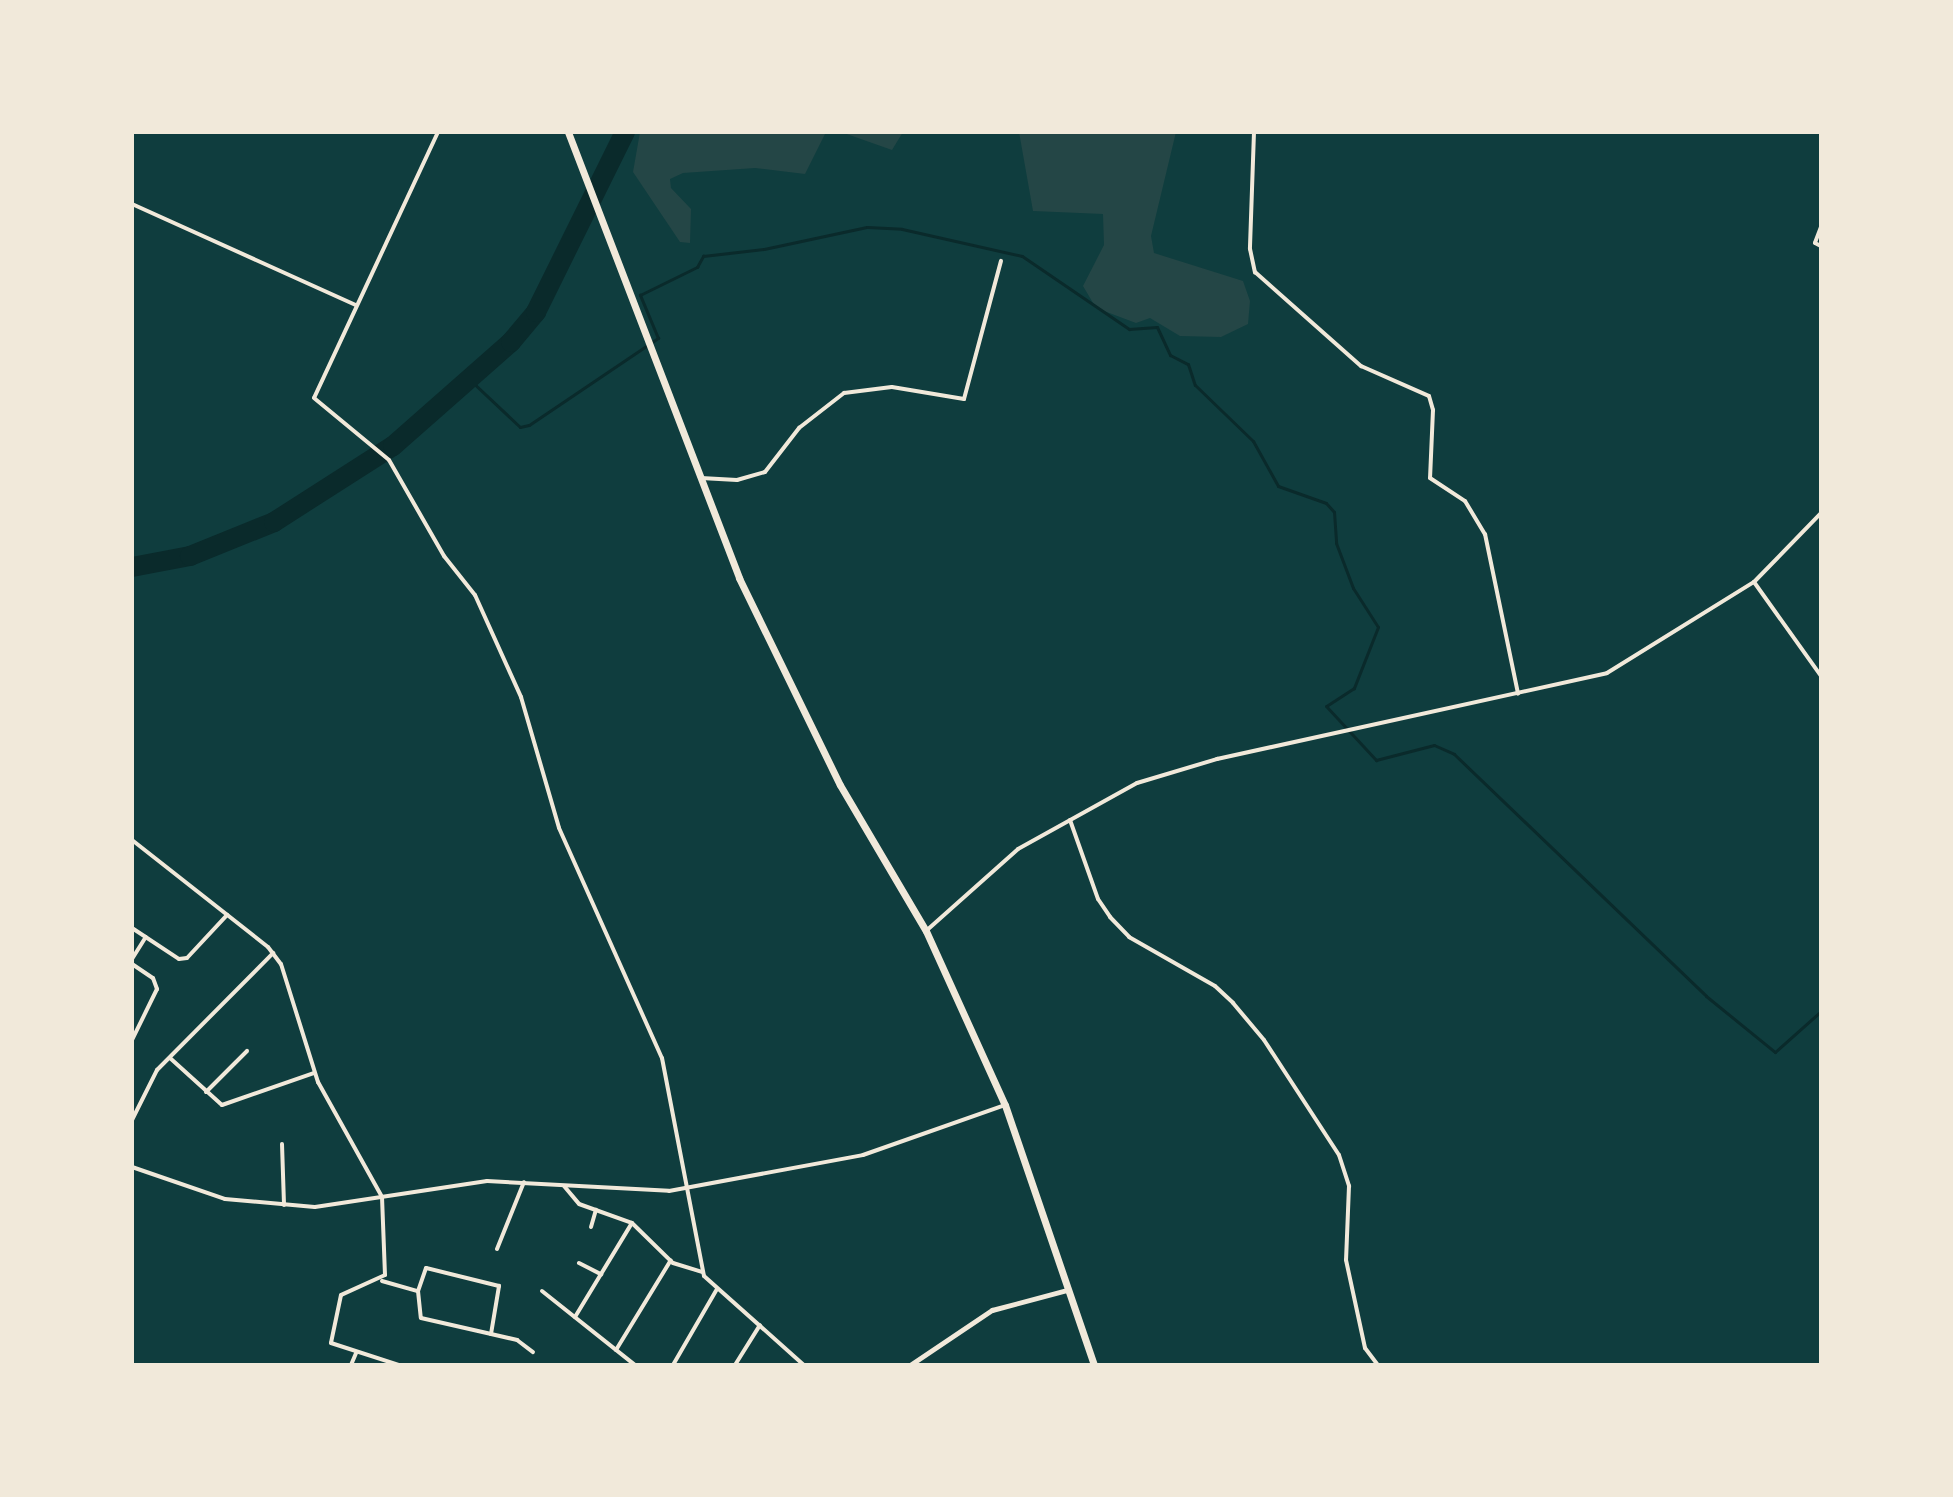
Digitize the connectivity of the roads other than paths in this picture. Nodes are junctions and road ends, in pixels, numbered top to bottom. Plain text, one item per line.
1 (438, 132) edge
2 (568, 132) edge
3 (1254, 132) edge
4 (132, 204) edge
5 (1821, 227) edge
6 (1821, 246) edge
7 (1001, 261) dead end
8 (356, 306) junction
9 (698, 478) junction
10 (1821, 513) edge
11 (1754, 582) junction
12 (1821, 676) edge
13 (1519, 695) junction
14 (1070, 820) junction
15 (132, 840) edge
16 (227, 915) junction
17 (132, 928) edge
18 (926, 931) junction
19 (146, 937) junction
20 (274, 952) junction
21 (132, 961) edge
22 (132, 1040) edge
23 (247, 1051) dead end
24 (170, 1058) junction
25 (314, 1073) junction
26 (206, 1092) junction
27 (1005, 1105) junction
28 (132, 1120) edge
29 (282, 1144) dead end
30 (132, 1167) edge
31 (524, 1182) junction
32 (563, 1185) junction
33 (685, 1189) junction
34 (382, 1197) junction
35 (284, 1205) junction
36 (596, 1210) junction
37 (632, 1223) junction
38 (591, 1227) dead end
39 (497, 1249) dead end
40 (671, 1260) junction
41 (579, 1263) dead end
42 (703, 1272) junction
43 (601, 1274) junction
44 (382, 1281) junction
45 (717, 1289) junction
46 (1067, 1290) junction
47 (418, 1291) junction
48 (542, 1291) dead end
49 (575, 1317) junction
50 (760, 1325) junction
51 (491, 1334) junction
52 (616, 1350) junction
53 (533, 1352) dead end
54 (356, 1353) junction
55 (351, 1365) edge
56 (399, 1365) edge
57 (635, 1365) edge
58 (673, 1365) edge
59 (735, 1365) edge
60 (804, 1365) edge
61 (910, 1365) edge
62 (1094, 1365) edge
63 (1378, 1365) edge

1 - 8 street
2 - 9 main road
3 - 13 street
4 - 8 street
5 - 6 street
7 - 9 street
8 - 33 street
9 - 18 main road
10 - 11 street
11 - 12 street
11 - 13 street
13 - 14 street
14 - 18 street
14 - 63 street
15 - 16 street
16 - 19 street
16 - 20 street
17 - 19 street
18 - 27 main road
19 - 21 street
20 - 24 street
20 - 25 street
21 - 22 street
23 - 26 street
24 - 26 street
24 - 28 street
25 - 26 street
25 - 34 street
27 - 33 street
27 - 46 main road
29 - 35 street
30 - 35 street
31 - 32 street
31 - 34 street
31 - 39 street
32 - 33 street
32 - 36 street
33 - 42 street
34 - 35 street
34 - 44 street
36 - 37 street
36 - 38 street
37 - 40 street
37 - 43 street
40 - 42 street
40 - 52 street
41 - 43 street
42 - 45 street
43 - 49 street
44 - 47 street
44 - 54 street
45 - 50 street
45 - 58 street
46 - 61 street
46 - 62 main road
47 - 51 street
47 - 51 street
48 - 49 street
49 - 52 street
50 - 59 street
50 - 60 street
51 - 53 street
52 - 57 street
54 - 55 street
54 - 56 street

